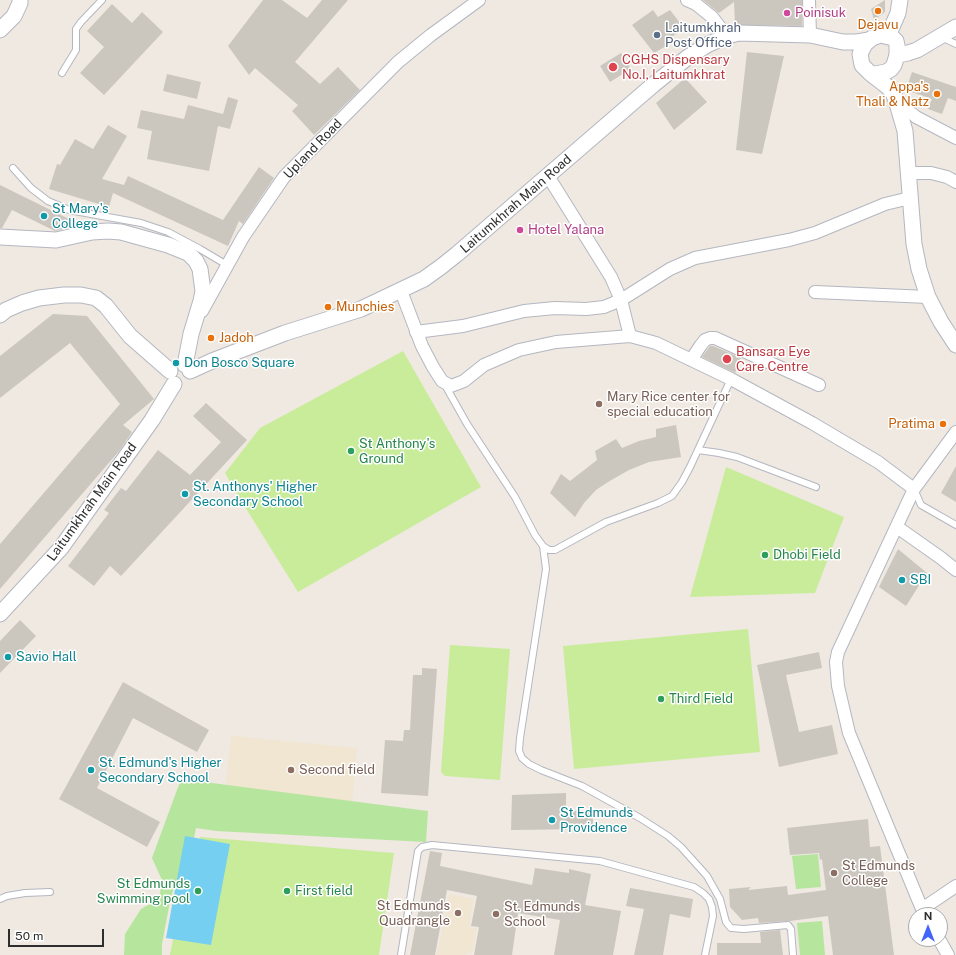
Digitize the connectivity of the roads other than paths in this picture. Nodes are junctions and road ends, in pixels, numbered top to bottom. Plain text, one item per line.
1 (102, 0) edge
2 (479, 0) edge
3 (687, 0) edge
4 (809, 0) edge
5 (900, 0) edge
6 (22, 1) edge
7 (956, 27) edge
8 (0, 30) edge
9 (810, 35) junction
10 (727, 36) junction
11 (888, 36) junction
12 (940, 36) junction
13 (826, 39) junction
14 (869, 40) junction
15 (956, 44) edge
16 (895, 60) junction
17 (866, 69) junction
18 (62, 73) dead end
19 (895, 96) junction
20 (956, 138) edge
21 (13, 168) dead end
22 (908, 173) junction
23 (548, 176) junction
24 (956, 182) edge
25 (910, 198) junction
26 (0, 238) edge
27 (227, 265) junction
28 (401, 291) junction
29 (815, 292) dead end
30 (928, 298) junction
31 (621, 300) junction
32 (2, 312) edge
33 (416, 332) junction
34 (191, 334) junction
35 (630, 336) junction
36 (956, 345) edge
37 (691, 360) junction
38 (187, 368) junction
39 (172, 377) junction
40 (731, 379) junction
41 (444, 382) junction
42 (819, 385) dead end
43 (956, 432) edge
44 (698, 450) junction
45 (816, 487) dead end
46 (914, 489) junction
47 (956, 525) edge
48 (897, 527) junction
49 (543, 546) junction
50 (956, 570) edge
51 (0, 614) edge
52 (956, 886) edge
53 (50, 892) dead end
54 (0, 900) edge
55 (921, 907) edge
56 (929, 907) edge
57 (401, 955) edge
58 (705, 955) edge
59 (793, 955) edge

1 - 18 lane
2 - 27 street, Upland Road
3 - 10 street
4 - 9 street
5 - 11 street
6 - 8 street
7 - 12 street
9 - 10 street, Laitumkhrah Main Road
9 - 13 street, Laitumkhrah Main Road
10 - 23 street, Laitumkhrah Main Road
11 - 14 street
11 - 16 street
12 - 15 lane
12 - 16 street
13 - 14 street
13 - 17 street
14 - 17 street
16 - 17 street
16 - 19 street
17 - 19 street
19 - 20 street
19 - 22 street
21 - 27 lane
22 - 24 street
22 - 25 street
23 - 28 street, Laitumkhrah Main Road
23 - 31 street
25 - 30 street
25 - 31 street
26 - 34 street
27 - 34 street, Upland Road
28 - 33 street
28 - 38 street, Laitumkhrah Main Road
29 - 30 street
30 - 36 street
31 - 33 street
31 - 35 street
32 - 39 street
33 - 41 street
34 - 38 street
35 - 37 street
35 - 41 street
37 - 40 street
37 - 42 street
38 - 39 street, Laitumkhrah Main Road
39 - 51 street, Laitumkhrah Main Road
40 - 44 lane
40 - 46 street
41 - 49 lane
43 - 46 street
44 - 45 lane
44 - 49 lane
46 - 47 lane
46 - 48 street
48 - 50 street
48 - 55 street
49 - 59 lane
52 - 56 street
53 - 54 lane
57 - 58 lane

